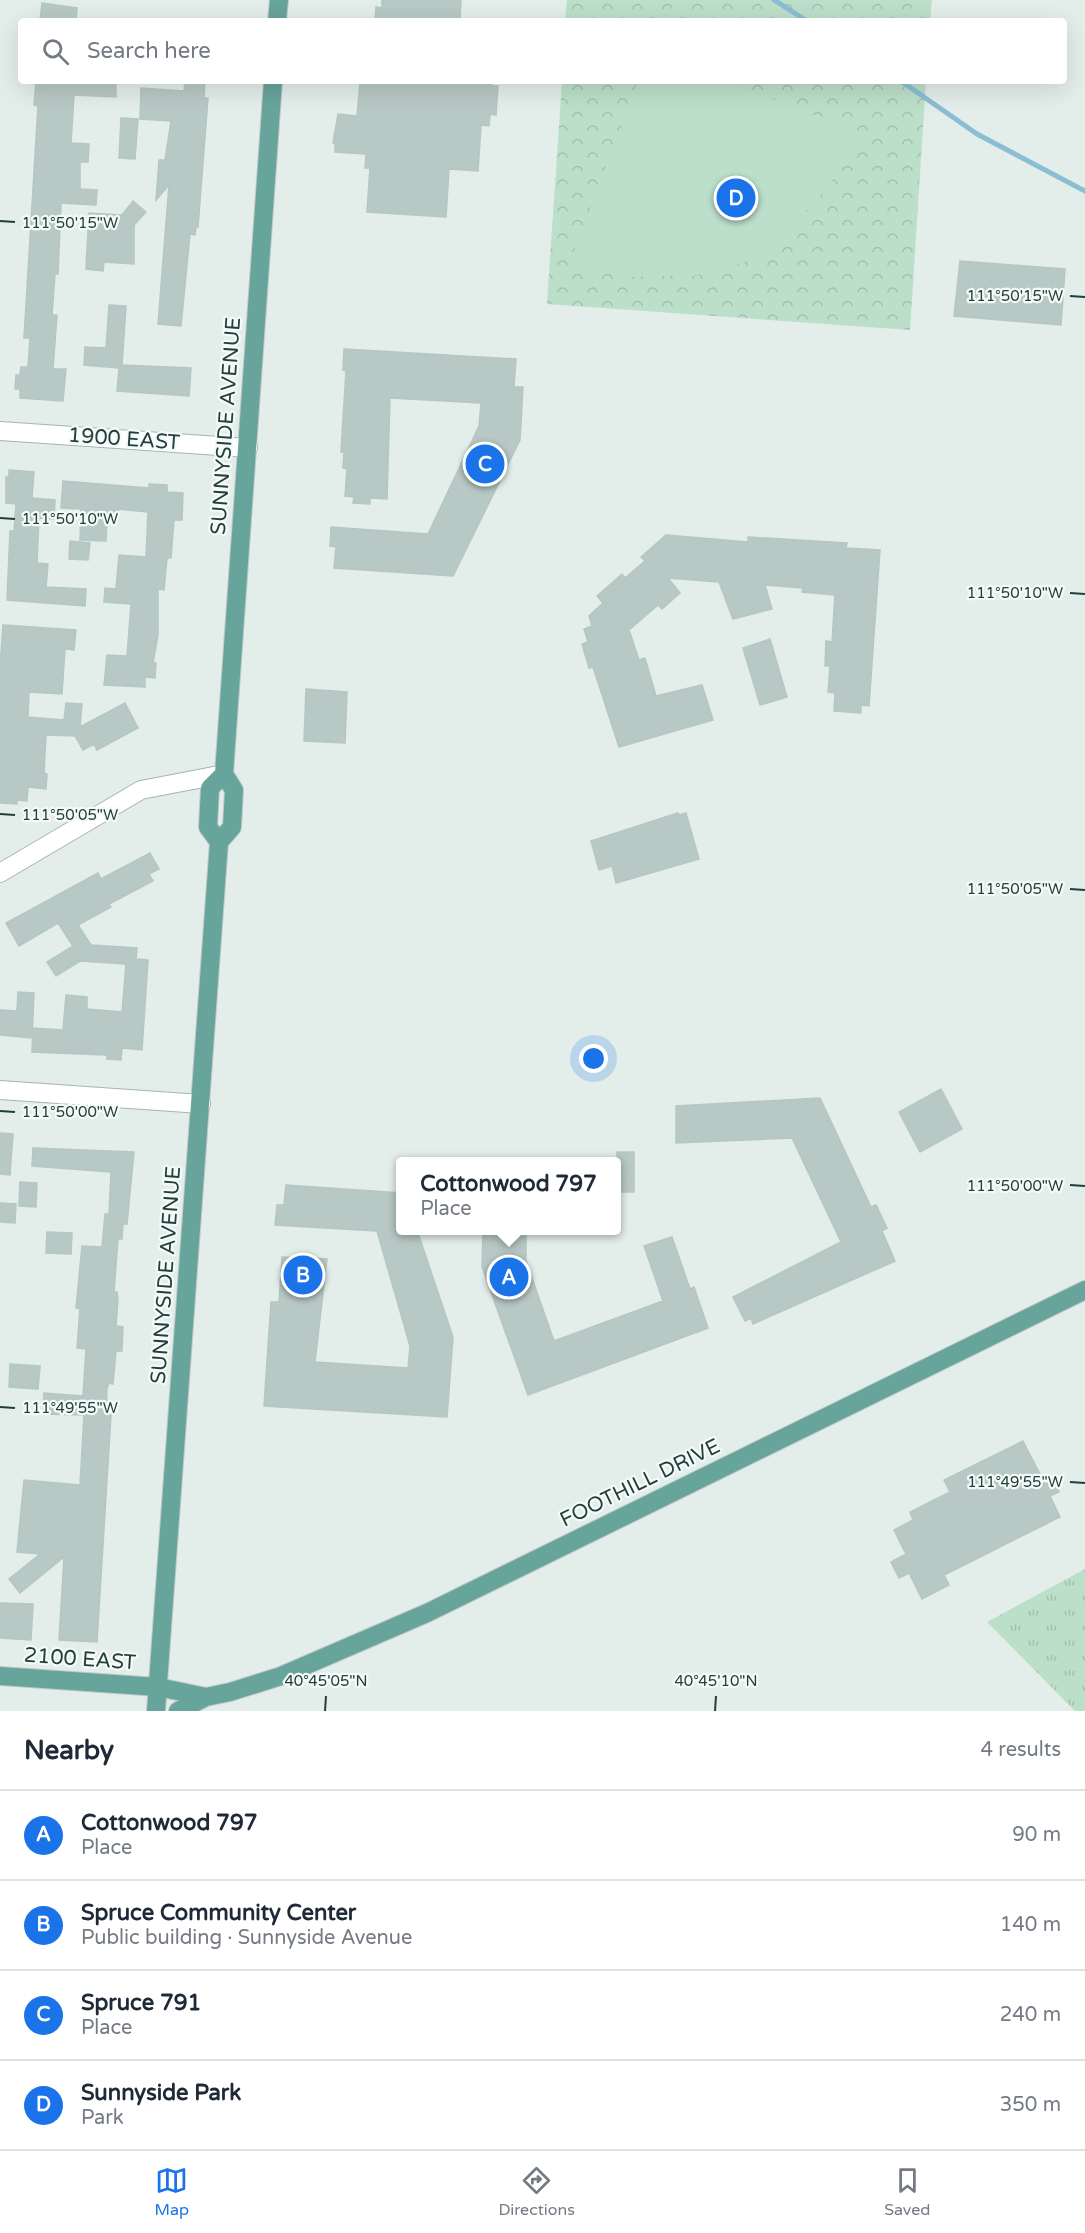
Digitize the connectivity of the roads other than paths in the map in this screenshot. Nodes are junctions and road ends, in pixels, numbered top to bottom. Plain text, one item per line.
1 (279, 0) edge
2 (277, 18) edge
3 (273, 84) edge
4 (0, 431) edge
5 (248, 447) junction
6 (224, 774) junction
7 (0, 873) edge
8 (0, 1090) edge
9 (201, 1104) junction
10 (1085, 1290) edge
11 (0, 1676) edge
12 (158, 1687) junction
13 (206, 1696) junction
14 (156, 1711) edge
15 (178, 1711) edge

1 - 2 main road
3 - 5 main road, SUNNYSIDE AVENUE
4 - 5 street, 1900 EAST
5 - 6 main road, SUNNYSIDE AVENUE
6 - 7 street
6 - 9 main road, SUNNYSIDE AVENUE
8 - 9 street
9 - 12 main road, SUNNYSIDE AVENUE
10 - 13 main road, FOOTHILL DRIVE
11 - 12 main road, 2100 EAST
12 - 13 main road, FOOTHILL DRIVE
12 - 14 main road, SUNNYSIDE AVENUE
13 - 15 main road, FOOTHILL DRIVE

